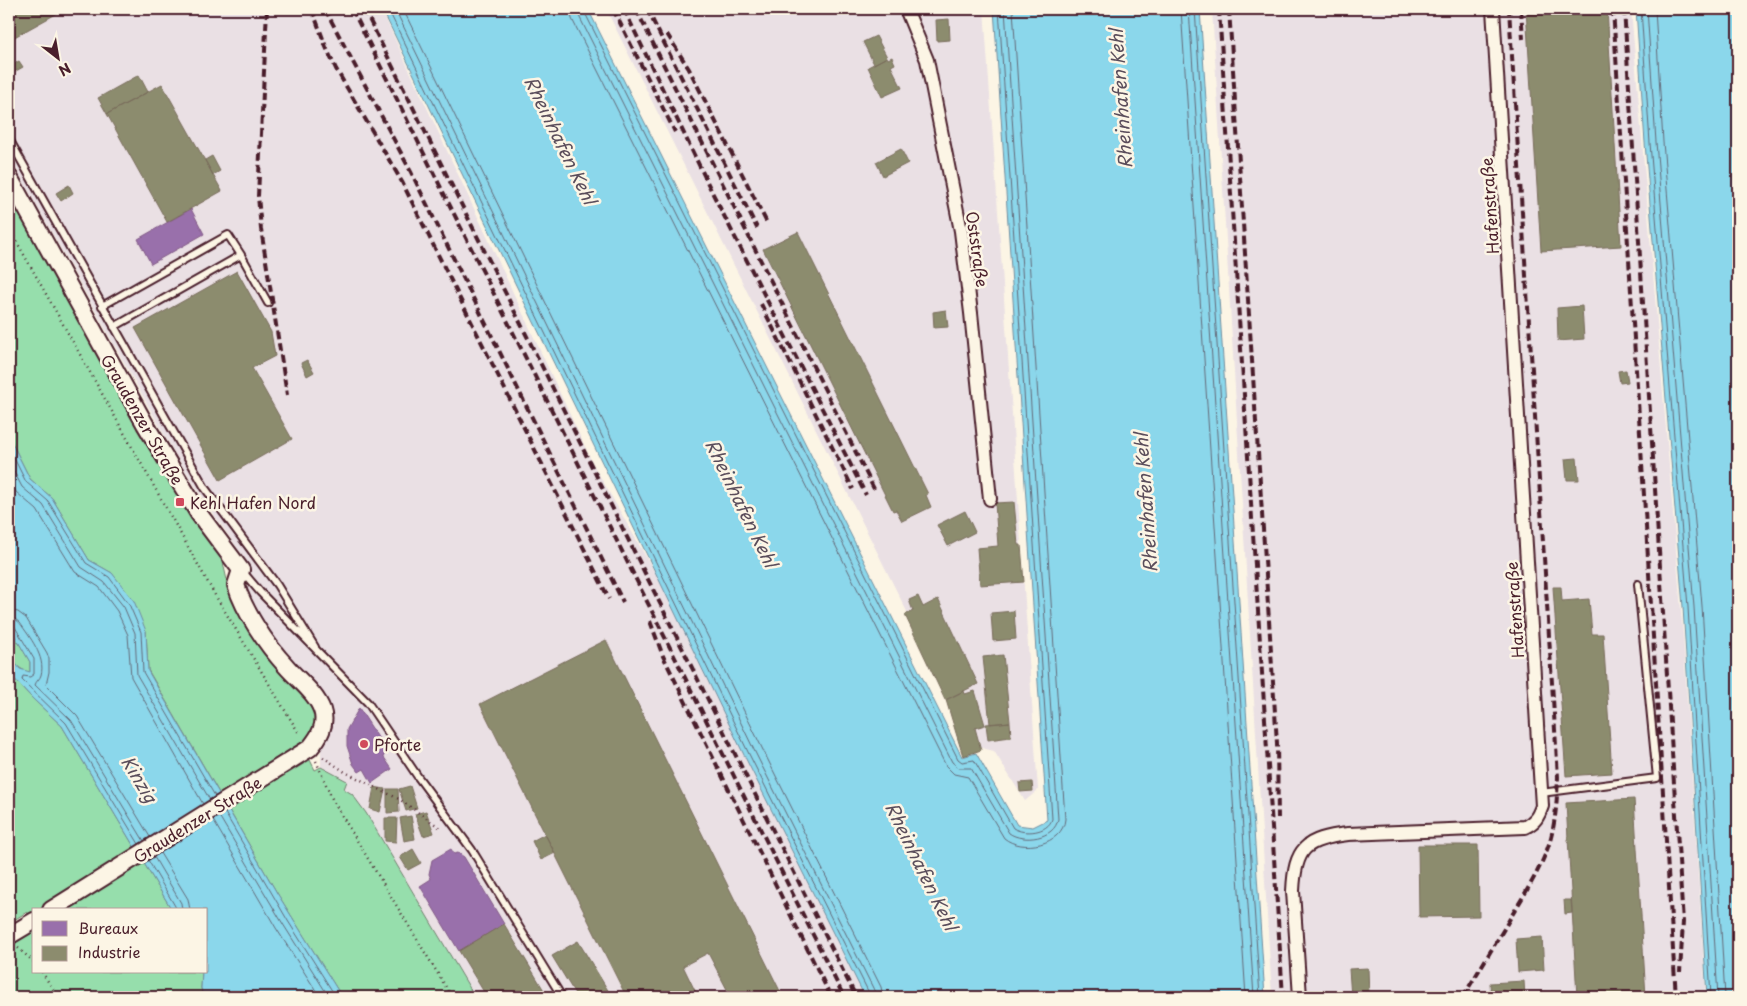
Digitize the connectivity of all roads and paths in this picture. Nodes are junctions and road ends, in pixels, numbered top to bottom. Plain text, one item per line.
1 (906, 9) edge
2 (1492, 9) edge
3 (9, 139) edge
4 (9, 177) edge
5 (9, 228) edge
6 (242, 254) junction
7 (268, 303) dead end
8 (102, 306) junction
9 (114, 328) junction
10 (990, 499) dead end
11 (241, 570) junction
12 (1638, 584) dead end
13 (315, 648) junction
14 (305, 747) junction
15 (1541, 793) junction
16 (448, 833) dead end
17 (54, 908) edge
18 (32, 923) edge
19 (13, 938) edge
20 (32, 960) edge
21 (43, 974) edge
22 (58, 997) edge
23 (452, 997) edge
24 (562, 997) edge
25 (1300, 997) edge

1 - 10 street, Oststraße
2 - 15 street, Hafenstraße
3 - 8 lane
4 - 11 street, Graudenzer Straße
5 - 14 path
6 - 7 lane
6 - 8 lane
6 - 9 lane
8 - 9 lane
9 - 13 lane
11 - 13 lane
11 - 14 street, Graudenzer Straße
12 - 15 lane
13 - 24 lane
14 - 16 path
14 - 17 street, Graudenzer Straße
14 - 23 path
15 - 25 street, Hafenstraße
18 - 19 street
19 - 20 path
21 - 22 path

